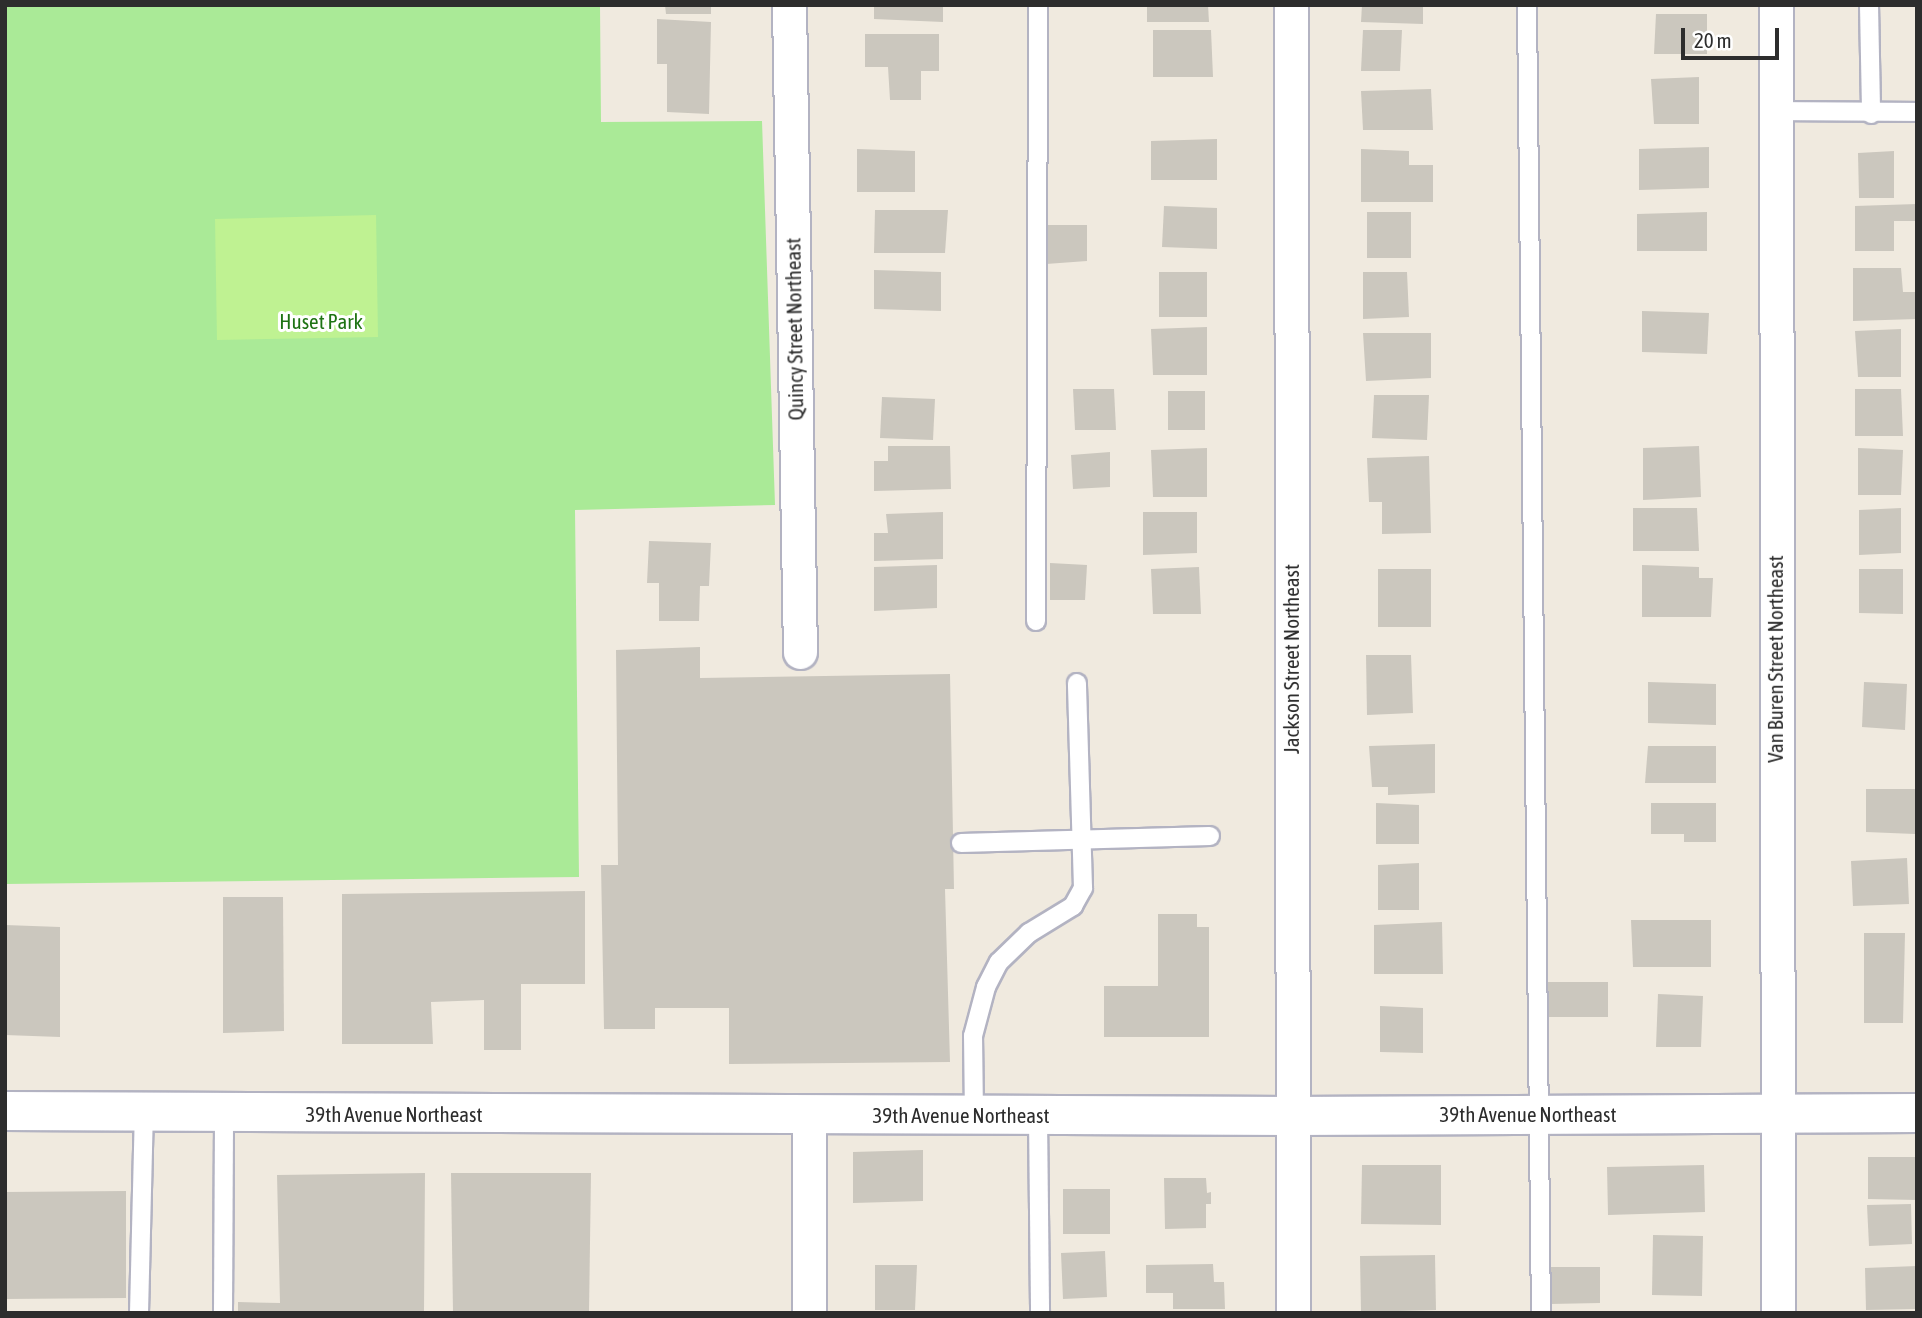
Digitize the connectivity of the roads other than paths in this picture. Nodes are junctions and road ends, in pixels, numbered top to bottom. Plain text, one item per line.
1 (789, 5) edge
2 (1038, 5) edge
3 (1291, 5) edge
4 (1527, 5) edge
5 (1776, 5) edge
6 (1869, 5) edge
7 (1775, 111) junction
8 (1917, 112) edge
9 (1871, 114) junction
10 (1036, 621) dead end
11 (800, 652) dead end
12 (1077, 683) dead end
13 (1210, 836) dead end
14 (1081, 839) junction
15 (961, 843) dead end
16 (5, 1111) edge
17 (144, 1112) junction
18 (1775, 1112) junction
19 (224, 1113) junction
20 (1917, 1113) edge
21 (1540, 1114) junction
22 (809, 1115) junction
23 (975, 1116) junction
24 (1038, 1116) junction
25 (1292, 1116) junction
26 (139, 1313) edge
27 (223, 1313) edge
28 (809, 1313) edge
29 (1040, 1313) edge
30 (1293, 1313) edge
31 (1541, 1313) edge
32 (1778, 1313) edge

1 - 11 street, Quincy Street Northeast
2 - 10 lane
3 - 25 street, Jackson Street Northeast
4 - 21 lane
5 - 7 street, Van Buren Street Northeast
6 - 9 lane
7 - 9 lane
7 - 18 street, Van Buren Street Northeast
8 - 9 lane
12 - 14 lane
13 - 14 lane
14 - 15 lane
14 - 23 lane
16 - 17 street, 39th Avenue Northeast
17 - 19 street, 39th Avenue Northeast
17 - 26 lane
18 - 20 street, 39th Avenue Northeast
18 - 21 street, 39th Avenue Northeast
18 - 32 street, Van Buren Street Northeast
19 - 22 street, 39th Avenue Northeast
19 - 27 lane
21 - 25 street, 39th Avenue Northeast
21 - 31 lane
22 - 23 street, 39th Avenue Northeast
22 - 28 street
23 - 24 street, 39th Avenue Northeast
24 - 25 street, 39th Avenue Northeast
24 - 29 lane
25 - 30 street, Jackson Street Northeast

